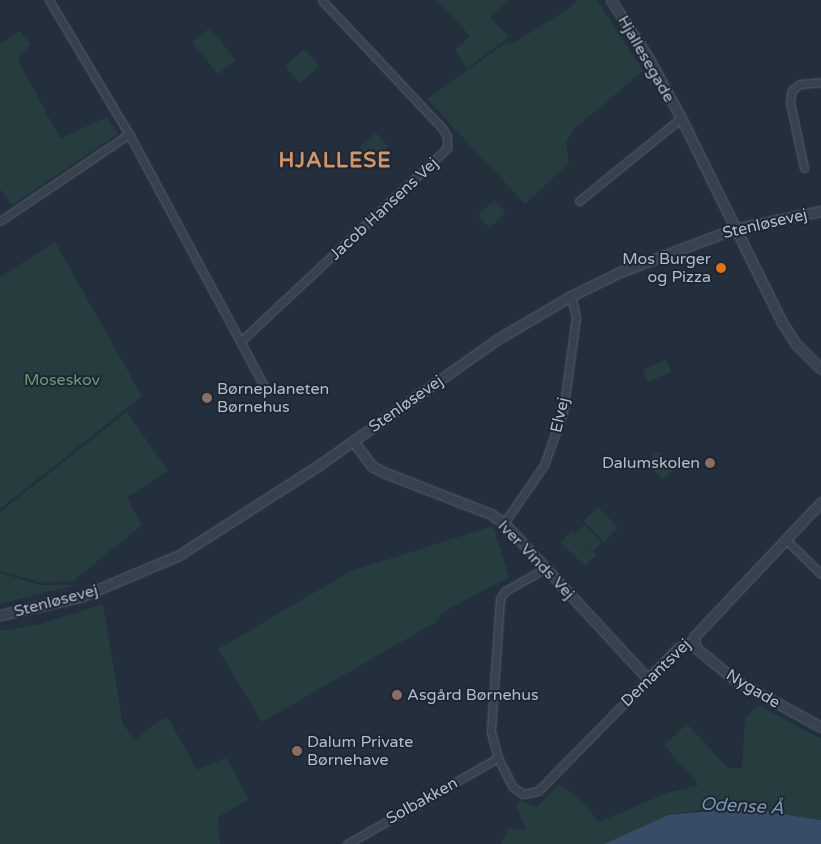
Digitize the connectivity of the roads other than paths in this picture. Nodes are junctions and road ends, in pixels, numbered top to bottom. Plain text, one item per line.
1 (49, 0) edge
2 (322, 0) edge
3 (611, 0) edge
4 (821, 82) edge
5 (681, 118) junction
6 (129, 134) junction
7 (804, 168) dead end
8 (579, 201) dead end
9 (821, 211) edge
10 (0, 221) edge
11 (734, 230) junction
12 (571, 296) junction
13 (241, 341) junction
14 (821, 369) edge
15 (264, 386) dead end
16 (353, 441) junction
17 (821, 502) edge
18 (504, 522) junction
19 (786, 539) junction
20 (546, 568) junction
21 (821, 574) edge
22 (0, 616) edge
23 (694, 641) junction
24 (648, 679) junction
25 (821, 727) edge
26 (498, 758) junction
27 (347, 844) edge

1 - 6 street
2 - 13 street, Jacob Hansens Vej
3 - 5 street, Hjallesegade
4 - 7 street
5 - 8 street, Hjallesegade
5 - 11 street, Hjallesegade
6 - 10 street
6 - 13 street
9 - 11 street, Stenløsevej
11 - 12 street, Stenløsevej
11 - 14 street, Hjallesegade
12 - 16 street, Stenløsevej
12 - 18 street, Elvej
13 - 15 street
16 - 18 street, Iver Vinds Vej
16 - 22 street, Stenløsevej
17 - 19 street, Demantsvej
18 - 20 street, Iver Vinds Vej
19 - 21 street
19 - 23 street, Demantsvej
20 - 24 street, Iver Vinds Vej
20 - 26 street
23 - 24 street, Demantsvej
23 - 25 street, Nygade
24 - 26 street, Demantsvej
26 - 27 street, Solbakken

